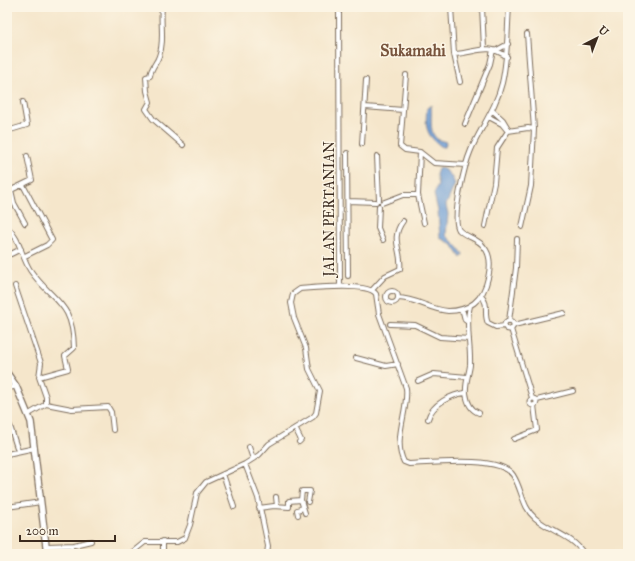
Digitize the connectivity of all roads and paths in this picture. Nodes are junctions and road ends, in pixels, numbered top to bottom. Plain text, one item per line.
1 (162, 7) edge
2 (339, 7) edge
3 (451, 7) edge
4 (482, 7) edge
5 (509, 7) edge
6 (527, 34) dead end
7 (508, 44) junction
8 (484, 48) junction
9 (495, 50) junction
10 (454, 54) junction
11 (507, 57) junction
12 (406, 75) dead end
13 (366, 80) dead end
14 (460, 82) dead end
15 (23, 102) dead end
16 (365, 107) junction
17 (403, 110) junction
18 (493, 111) junction
19 (490, 117) junction
20 (465, 124) dead end
21 (534, 129) junction
22 (7, 131) edge
23 (509, 131) junction
24 (362, 144) dead end
25 (183, 145) dead end
26 (420, 152) junction
27 (347, 153) dead end
28 (27, 156) dead end
29 (377, 156) dead end
30 (466, 166) junction
31 (23, 185) junction
32 (9, 191) edge
33 (418, 195) junction
34 (348, 201) junction
35 (379, 203) junction
36 (403, 221) dead end
37 (25, 223) dead end
38 (424, 223) dead end
39 (485, 226) dead end
40 (7, 227) edge
41 (522, 227) dead end
42 (517, 238) dead end
43 (383, 240) dead end
44 (21, 249) junction
45 (10, 254) dead end
46 (25, 256) junction
47 (348, 276) dead end
48 (15, 286) dead end
49 (340, 287) junction
50 (372, 290) junction
51 (376, 296) junction
52 (386, 296) junction
53 (481, 296) junction
54 (398, 298) junction
55 (387, 301) junction
56 (377, 302) junction
57 (470, 306) junction
58 (460, 310) junction
59 (564, 313) dead end
60 (509, 321) junction
61 (468, 322) junction
62 (390, 324) dead end
63 (514, 325) junction
64 (505, 326) junction
65 (511, 329) junction
66 (469, 339) junction
67 (356, 358) dead end
68 (398, 364) junction
69 (7, 373) edge
70 (39, 377) junction
71 (467, 377) junction
72 (418, 381) dead end
73 (16, 386) junction
74 (7, 389) edge
75 (573, 392) dead end
76 (466, 393) junction
77 (534, 401) junction
78 (46, 404) junction
79 (479, 413) dead end
80 (29, 414) junction
81 (428, 419) dead end
82 (10, 426) dead end
83 (295, 428) junction
84 (113, 430) dead end
85 (514, 439) dead end
86 (299, 442) dead end
87 (249, 447) dead end
88 (35, 448) junction
89 (18, 451) junction
90 (7, 454) edge
91 (253, 459) junction
92 (245, 464) junction
93 (223, 474) junction
94 (276, 497) dead end
95 (301, 500) junction
96 (42, 502) junction
97 (308, 502) dead end
98 (277, 506) junction
99 (234, 507) dead end
100 (7, 508) edge
101 (259, 508) junction
102 (303, 508) junction
103 (305, 513) dead end
104 (298, 515) dead end
105 (91, 541) dead end
106 (163, 542) junction
107 (47, 546) junction
108 (47, 554) edge
109 (130, 554) edge
110 (163, 554) edge
111 (267, 554) edge
112 (584, 554) edge

1 - 25 street
2 - 49 street, JALAN PERTANIAN
3 - 10 street
4 - 8 street
5 - 7 street
6 - 21 street
7 - 9 street
7 - 11 street
8 - 9 street
8 - 10 street
9 - 11 street
9 - 20 street
10 - 14 street
11 - 18 street
12 - 17 street
13 - 16 street
15 - 22 street
16 - 17 street
16 - 24 street
17 - 26 street
18 - 19 street
18 - 23 street
19 - 23 street
19 - 30 street
21 - 23 street
21 - 41 street
23 - 39 street
26 - 30 street
26 - 33 street
27 - 34 street
28 - 31 street
29 - 35 street
30 - 53 street
31 - 32 street
31 - 46 street
32 - 37 street
33 - 35 street
33 - 38 street
34 - 35 street
34 - 47 street
35 - 43 street
36 - 50 street
40 - 44 street
42 - 60 street
44 - 45 street
44 - 46 street
46 - 70 street
48 - 70 street
49 - 50 street, JALAN PERTANIAN
49 - 83 street
50 - 51 street
51 - 52 street
51 - 56 street
52 - 54 street
52 - 55 street
53 - 57 street
53 - 64 street
54 - 55 street
54 - 58 street
55 - 56 street
56 - 68 street
57 - 58 street
57 - 61 street
58 - 61 street
59 - 63 street
60 - 63 street
60 - 64 street
61 - 66 street
62 - 66 street
63 - 65 street
64 - 65 street
65 - 77 street
66 - 71 street
67 - 68 street
68 - 112 street
69 - 73 main road
70 - 78 street
71 - 72 street
71 - 76 street
73 - 74 street
73 - 80 main road
75 - 77 street
76 - 79 street
76 - 81 street
77 - 85 street
78 - 80 street
78 - 84 street
80 - 88 main road
82 - 89 street
83 - 86 street
83 - 91 street
87 - 91 street
88 - 89 street
88 - 96 main road
89 - 90 street
91 - 92 street
92 - 93 street
92 - 101 street
93 - 99 street
93 - 106 street
94 - 98 street
95 - 97 street
95 - 98 street
95 - 102 street
96 - 100 street
96 - 107 main road
98 - 101 street
101 - 111 street
102 - 103 street
102 - 104 street
105 - 107 street
106 - 109 street
106 - 110 street
107 - 108 main road

